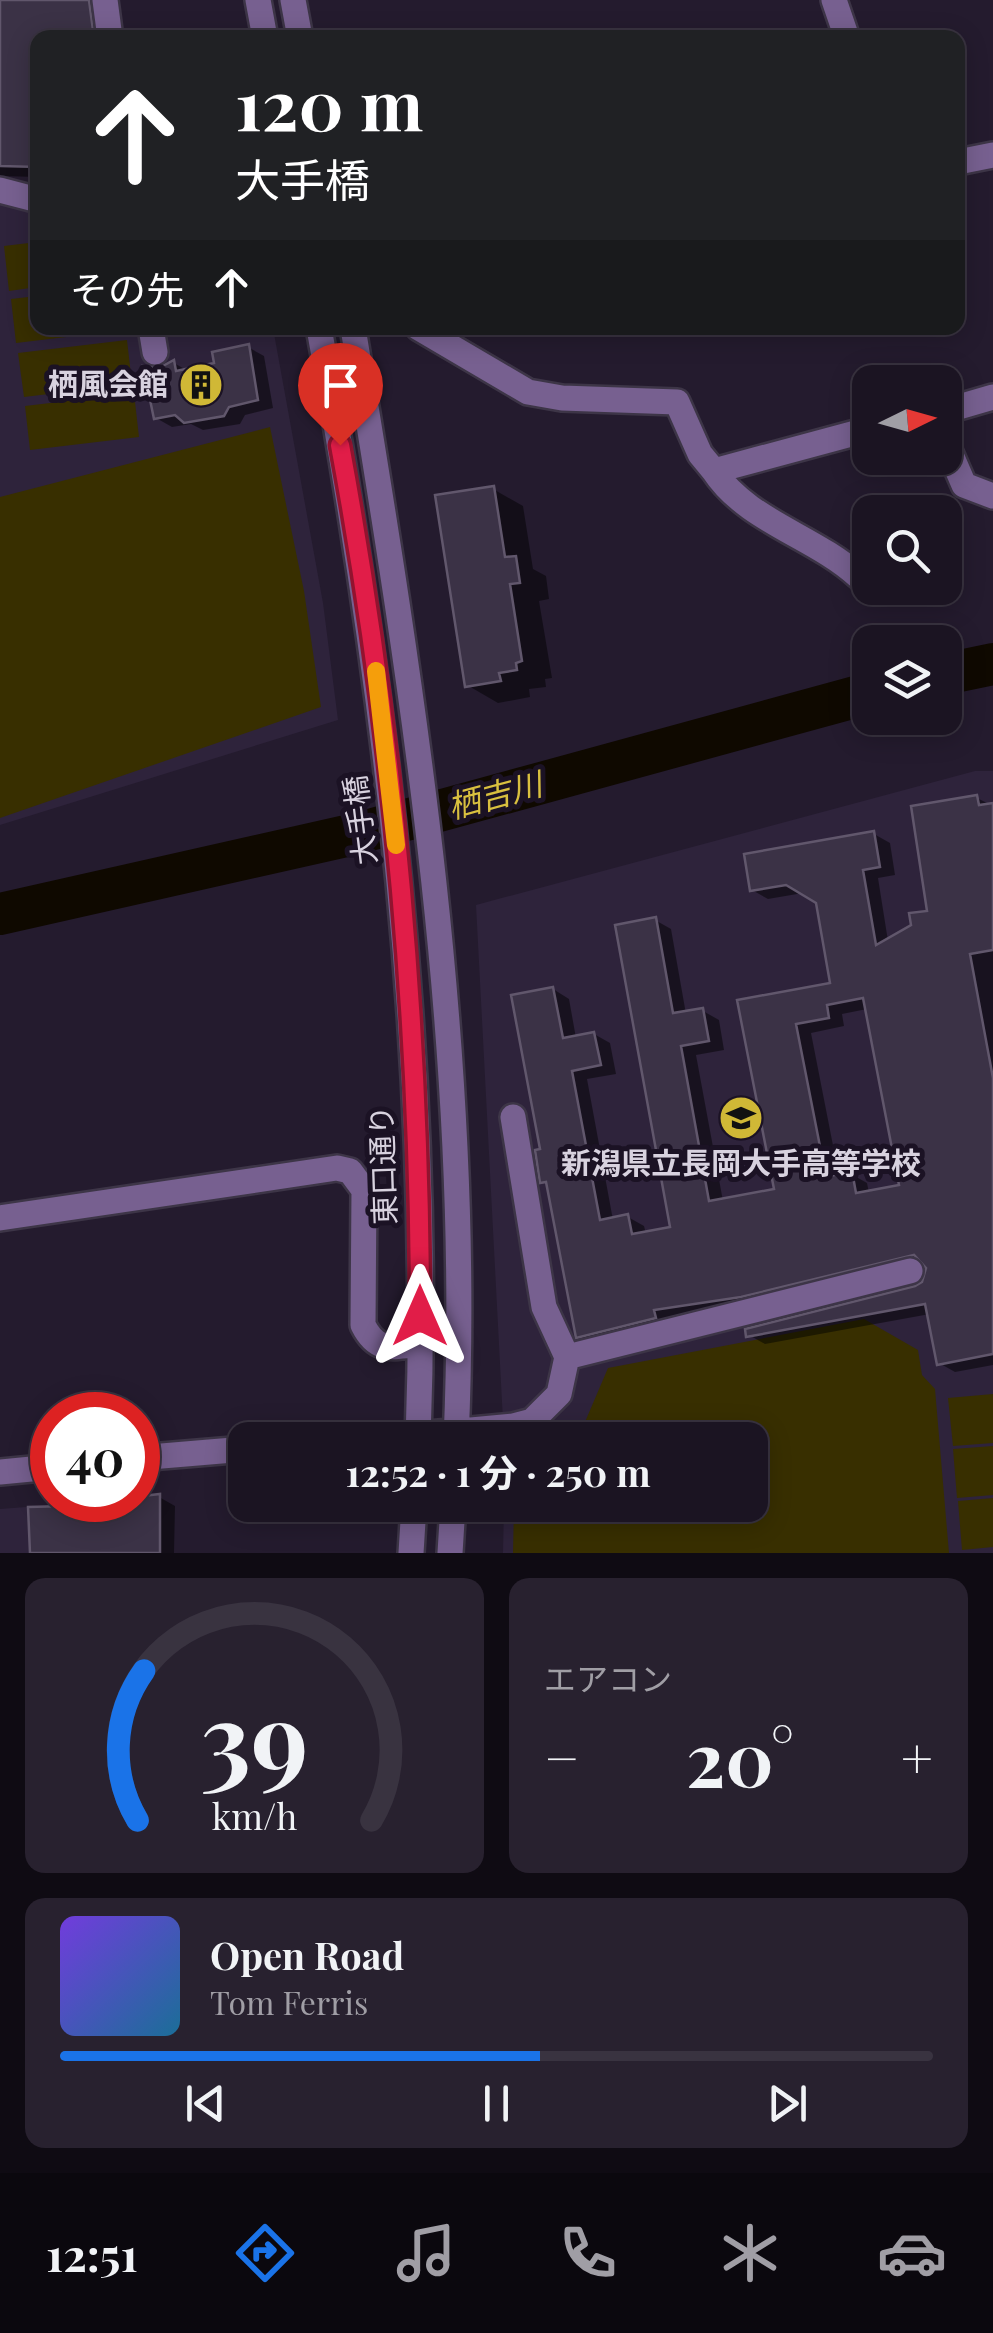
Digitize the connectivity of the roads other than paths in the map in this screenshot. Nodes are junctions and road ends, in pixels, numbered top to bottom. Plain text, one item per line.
1 (105, 0) edge
2 (258, 0) edge
3 (293, 0) edge
4 (834, 0) edge
5 (109, 30) edge
6 (264, 30) edge
7 (299, 30) edge
8 (844, 30) edge
9 (993, 154) edge
10 (965, 160) edge
11 (0, 190) edge
12 (30, 198) edge
13 (319, 335) edge
14 (354, 335) edge
15 (430, 335) edge
16 (993, 397) edge
17 (962, 406) edge
18 (852, 433) edge
19 (714, 471) junction
20 (960, 475) edge
21 (993, 496) edge
22 (852, 571) edge
23 (401, 888) joint
24 (512, 1117) dead end
25 (0, 1218) edge
26 (910, 1271) dead end
27 (420, 1344) junction
28 (568, 1357) junction
29 (418, 1422) edge
30 (456, 1422) edge
31 (527, 1422) edge
32 (228, 1451) edge
33 (160, 1456) edge
34 (30, 1469) edge
35 (0, 1472) edge
36 (413, 1522) edge
37 (451, 1522) edge
38 (411, 1553) edge
39 (450, 1553) edge

1 - 5 street
2 - 6 street
3 - 7 street
4 - 8 street
9 - 10 street
11 - 12 street
13 - 23 street, 大手橋
14 - 30 street
15 - 19 street
16 - 17 street
18 - 19 street
19 - 22 street
20 - 21 street
23 - 27 street, 東口通り
24 - 28 street
25 - 27 street
26 - 28 street
27 - 29 street, 東口通り
28 - 31 street
32 - 33 street
34 - 35 street
36 - 38 street
37 - 39 street

